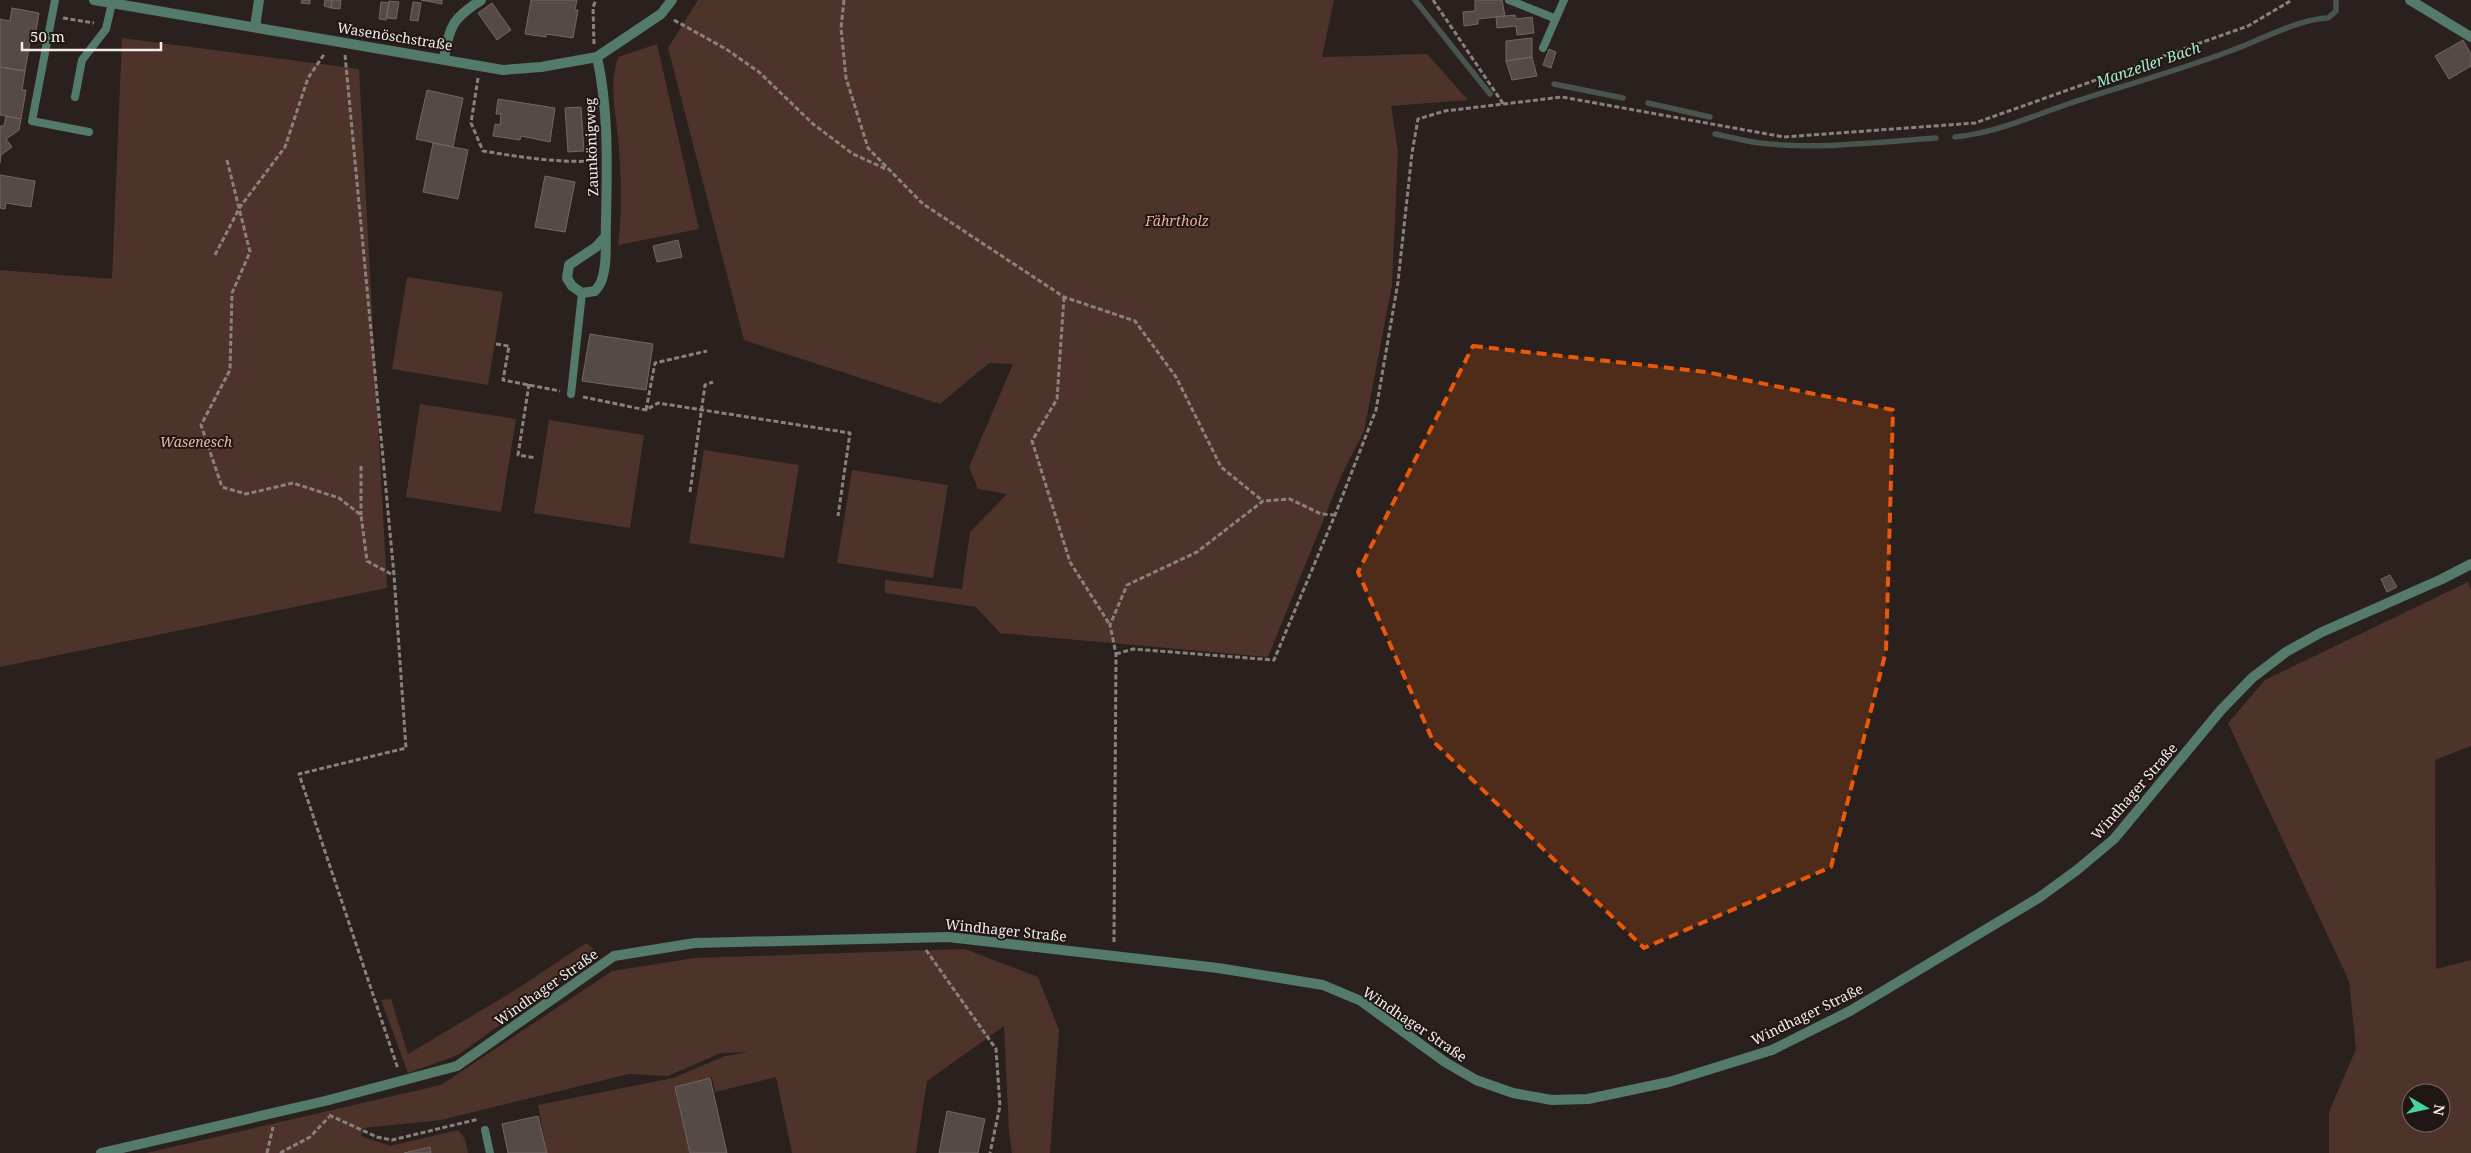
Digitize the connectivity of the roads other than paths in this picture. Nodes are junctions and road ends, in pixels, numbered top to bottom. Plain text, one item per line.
1 (55, 0) edge
2 (94, 0) edge
3 (259, 0) edge
4 (481, 0) edge
5 (672, 0) edge
6 (1509, 0) edge
7 (1564, 0) edge
8 (2410, 0) edge
9 (112, 3) junction
10 (1554, 18) junction
11 (255, 27) junction
12 (2471, 37) edge
13 (1543, 48) dead end
14 (444, 58) junction
15 (597, 58) junction
16 (75, 97) dead end
17 (90, 132) dead end
18 (606, 236) junction
19 (582, 293) junction
20 (571, 394) road end
21 (2471, 564) edge
22 (485, 1130) road end
23 (100, 1153) edge
24 (490, 1153) edge

1 - 17 lane
2 - 9 street, Wasenöschstraße
3 - 11 street
4 - 14 street
5 - 15 street, Wasenöschstraße
6 - 10 lane
7 - 10 lane
8 - 12 street
9 - 11 street, Wasenöschstraße
9 - 16 lane
10 - 13 lane
11 - 14 street, Wasenöschstraße
14 - 15 street, Wasenöschstraße
15 - 18 street, Zaunkönigweg
18 - 19 street, Zaunkönigweg
18 - 19 street
19 - 20 lane
21 - 23 street, Windhager Straße
22 - 24 lane

